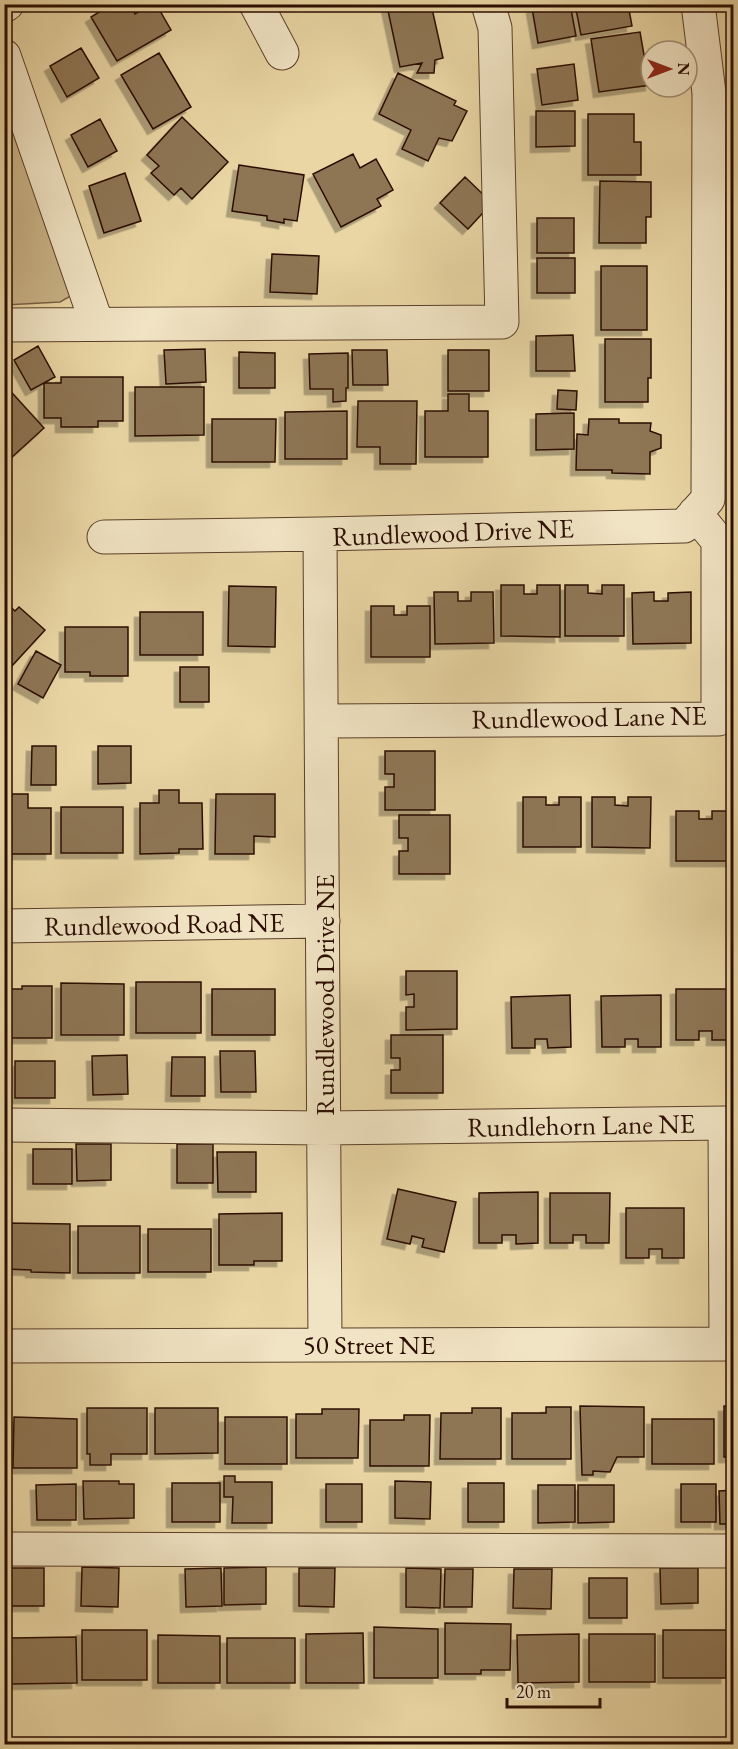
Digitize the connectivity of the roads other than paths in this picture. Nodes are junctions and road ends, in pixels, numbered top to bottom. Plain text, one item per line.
1 (256, 4) edge
2 (488, 4) edge
3 (698, 4) edge
4 (282, 53) dead end
5 (4, 56) edge
6 (97, 324) junction
7 (4, 325) edge
8 (695, 513) junction
9 (320, 534) junction
10 (104, 537) dead end
11 (322, 721) junction
12 (323, 921) junction
13 (4, 926) edge
14 (4, 1125) edge
15 (324, 1128) junction
16 (325, 1344) junction
17 (730, 1344) edge
18 (4, 1346) edge
19 (4, 1549) edge
20 (734, 1551) edge

1 - 4 street
2 - 6 street
3 - 8 street
5 - 6 street
6 - 7 street
8 - 9 street, Rundlewood Drive NE
8 - 11 street, Rundlewood Lane NE
9 - 10 street
9 - 11 street, Rundlewood Drive NE
11 - 12 street, Rundlewood Drive NE
12 - 13 street, Rundlewood Road NE
12 - 15 street, Rundlewood Drive NE
14 - 15 street
15 - 16 street, Rundlewood Drive NE
15 - 17 street, Rundlehorn Lane NE
16 - 17 street, 50 Street NE
16 - 18 street, 50 Street NE
19 - 20 street

